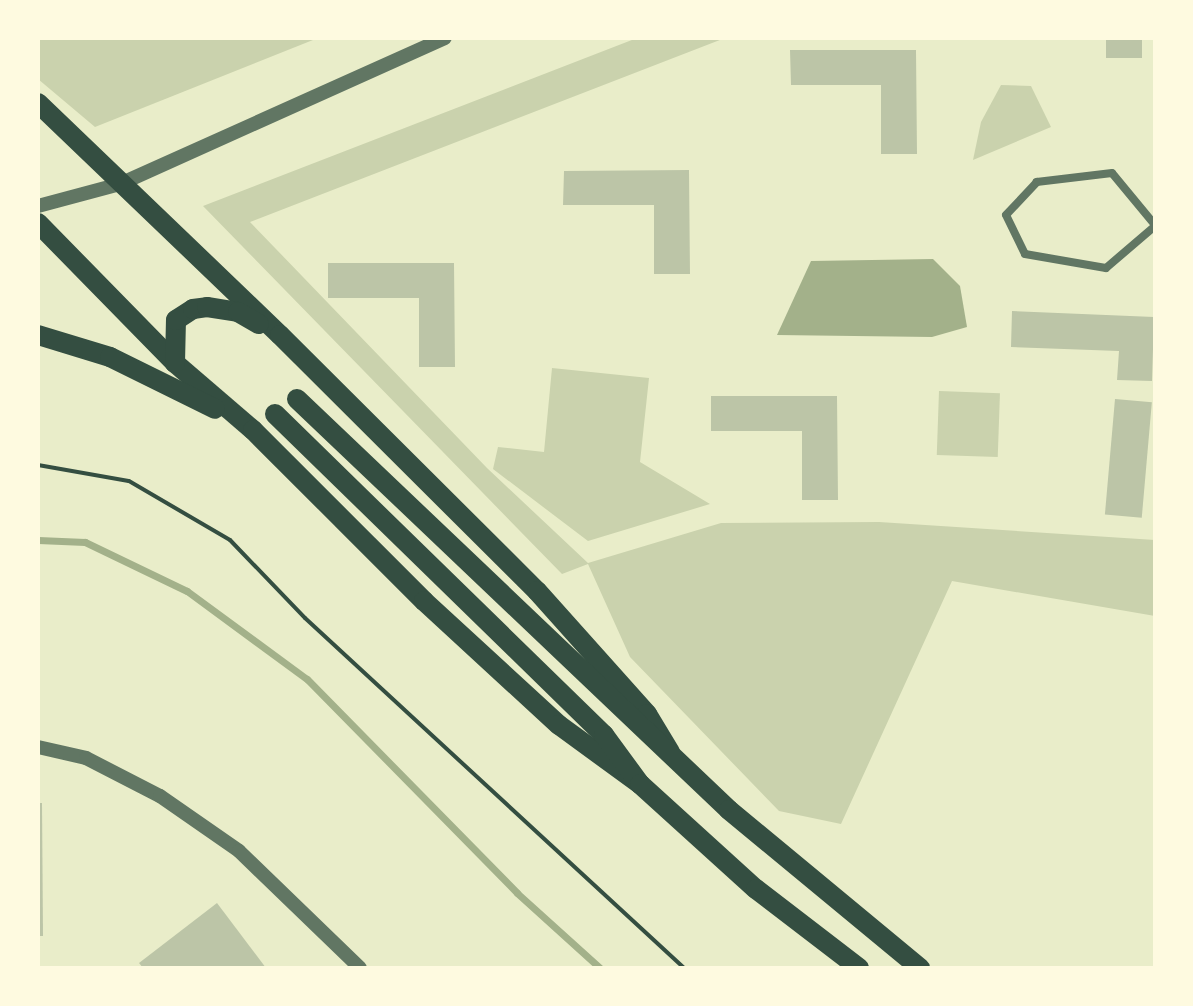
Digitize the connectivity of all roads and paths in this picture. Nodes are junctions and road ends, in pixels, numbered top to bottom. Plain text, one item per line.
1 (445, 38) edge
2 (38, 103) edge
3 (120, 184) junction
4 (38, 206) edge
5 (38, 223) edge
6 (1155, 226) edge
7 (38, 335) edge
8 (280, 335) junction
9 (175, 363) junction
10 (297, 399) dead end
11 (275, 414) dead end
12 (253, 430) junction
13 (38, 465) edge
14 (38, 747) edge
15 (670, 752) junction
16 (640, 784) junction
17 (360, 968) edge
18 (684, 968) edge
19 (859, 968) edge
20 (920, 968) edge

1 - 3 street
2 - 3 main road
3 - 4 street
3 - 8 main road
5 - 9 main road
6 - 6 street
7 - 12 main road
8 - 9 main road
8 - 15 main road
9 - 12 main road
10 - 15 main road
11 - 16 main road
12 - 16 main road
13 - 18 path
14 - 17 street
15 - 20 main road
16 - 19 main road

